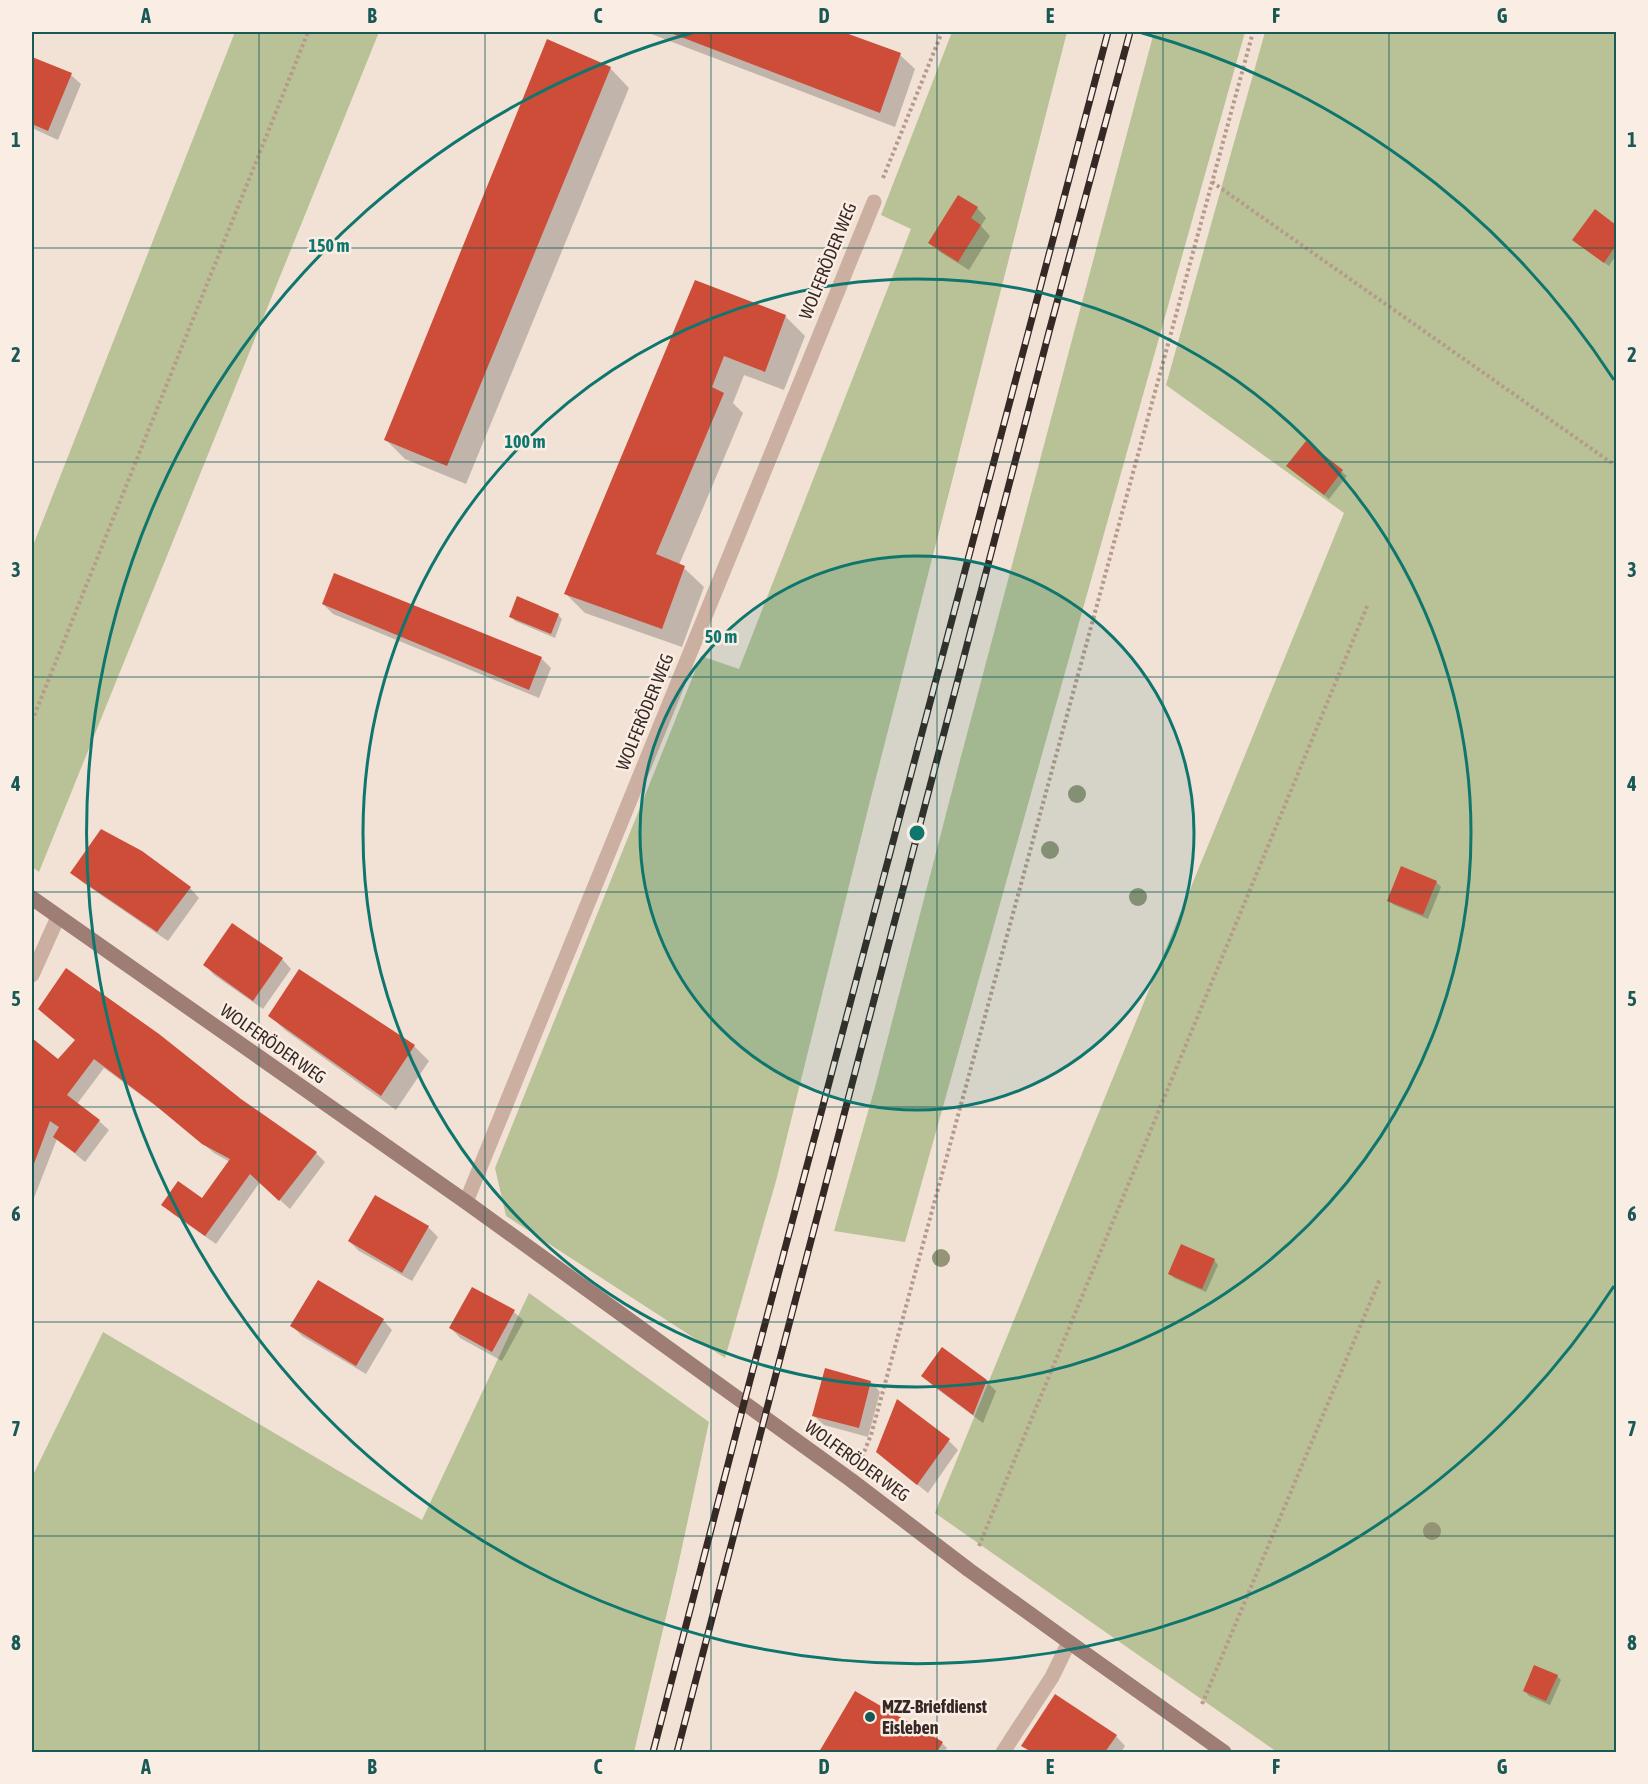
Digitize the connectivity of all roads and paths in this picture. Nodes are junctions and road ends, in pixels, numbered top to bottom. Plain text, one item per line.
1 (308, 32) edge
2 (942, 32) edge
3 (1253, 32) edge
4 (1212, 182) junction
5 (874, 202) joint
6 (1617, 466) edge
7 (1368, 604) dead end
8 (32, 721) edge
9 (32, 898) edge
10 (58, 917) junction
11 (32, 975) edge
12 (466, 1202) junction
13 (1380, 1279) dead end
14 (851, 1480) junction
15 (969, 1570) junction
16 (1069, 1642) junction
17 (1192, 1730) junction
18 (1003, 1752) edge
19 (1224, 1752) edge

1 - 8 path
2 - 5 path
3 - 4 path
4 - 6 path
4 - 14 path
5 - 12 street, WOLFERÖDER WEG
7 - 15 path
9 - 10 main road, WOLFERÖDER WEG
10 - 11 street
10 - 12 main road, WOLFERÖDER WEG
12 - 14 main road, WOLFERÖDER WEG
13 - 17 path
14 - 15 main road, WOLFERÖDER WEG
15 - 16 main road, WOLFERÖDER WEG
16 - 17 main road, WOLFERÖDER WEG
16 - 18 street
17 - 19 main road, WOLFERÖDER WEG

